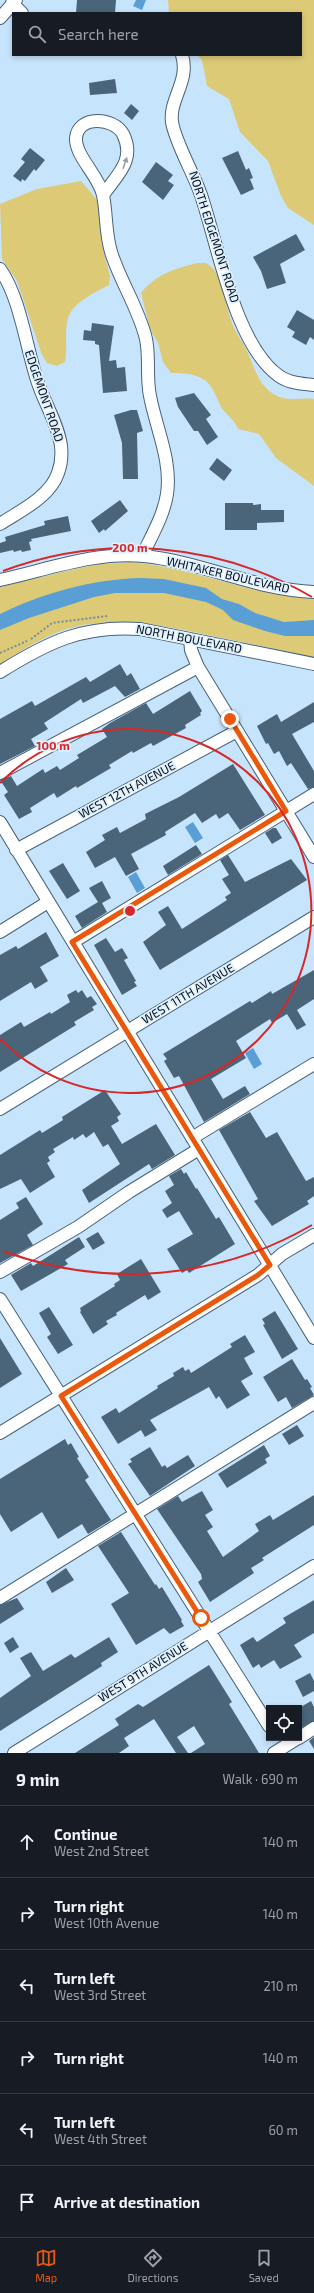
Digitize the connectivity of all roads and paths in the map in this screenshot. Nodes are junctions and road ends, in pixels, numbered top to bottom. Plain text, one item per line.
1 (14, 2) edge
2 (21, 12) edge
3 (0, 18) edge
4 (182, 56) edge
5 (103, 195) junction
6 (0, 269) edge
7 (314, 385) edge
8 (0, 524) edge
9 (142, 556) junction
10 (0, 580) edge
11 (314, 592) edge
12 (190, 639) junction
13 (314, 664) edge
14 (198, 667) junction
15 (0, 672) edge
16 (237, 731) junction
17 (0, 773) edge
18 (314, 794) edge
19 (286, 811) junction
20 (0, 822) edge
21 (9, 845) edge
22 (314, 857) edge
23 (48, 902) junction
24 (314, 917) edge
25 (0, 932) edge
26 (72, 942) junction
27 (127, 1031) junction
28 (314, 1064) edge
29 (0, 1109) edge
30 (192, 1138) junction
31 (199, 1149) junction
32 (314, 1235) edge
33 (270, 1265) junction
34 (0, 1272) edge
35 (0, 1299) edge
36 (314, 1338) edge
37 (61, 1396) junction
38 (314, 1403) edge
39 (0, 1433) edge
40 (136, 1514) junction
41 (314, 1566) edge
42 (0, 1598) edge
43 (209, 1631) junction
44 (266, 1721) edge
45 (314, 1728) edge
46 (302, 1736) edge
47 (293, 1741) edge
48 (280, 1748) edge
49 (14, 1753) edge

1 - 2 street
1 - 3 street
4 - 7 street, NORTH EDGEMONT ROAD
5 -> 5 street
5 - 9 street
6 - 8 street, EDGEMONT ROAD
9 - 10 street, WHITAKER BOULEVARD
9 - 11 street, WHITAKER BOULEVARD
12 - 13 street, NORTH BOULEVARD
12 - 14 street
12 - 15 street, NORTH BOULEVARD
14 - 16 street
14 - 17 street
16 - 19 street
16 - 21 street, WEST 12TH AVENUE
18 - 19 street
19 - 22 street
19 - 26 street
20 - 21 street
21 - 23 street
23 - 25 street
23 - 26 street
24 - 27 street, WEST 11TH AVENUE
26 - 27 street
27 - 29 street, WEST 11TH AVENUE
27 - 30 street
28 - 30 street
30 - 31 street
31 - 33 street
31 - 34 street
32 - 33 street
33 - 36 street
33 - 37 street
35 - 37 street
37 - 39 street
37 - 40 street
38 - 40 street
40 - 42 street
40 - 43 street
41 - 43 street, WEST 9TH AVENUE
43 - 44 street
43 - 49 street, WEST 9TH AVENUE
45 - 46 street
47 - 48 street

